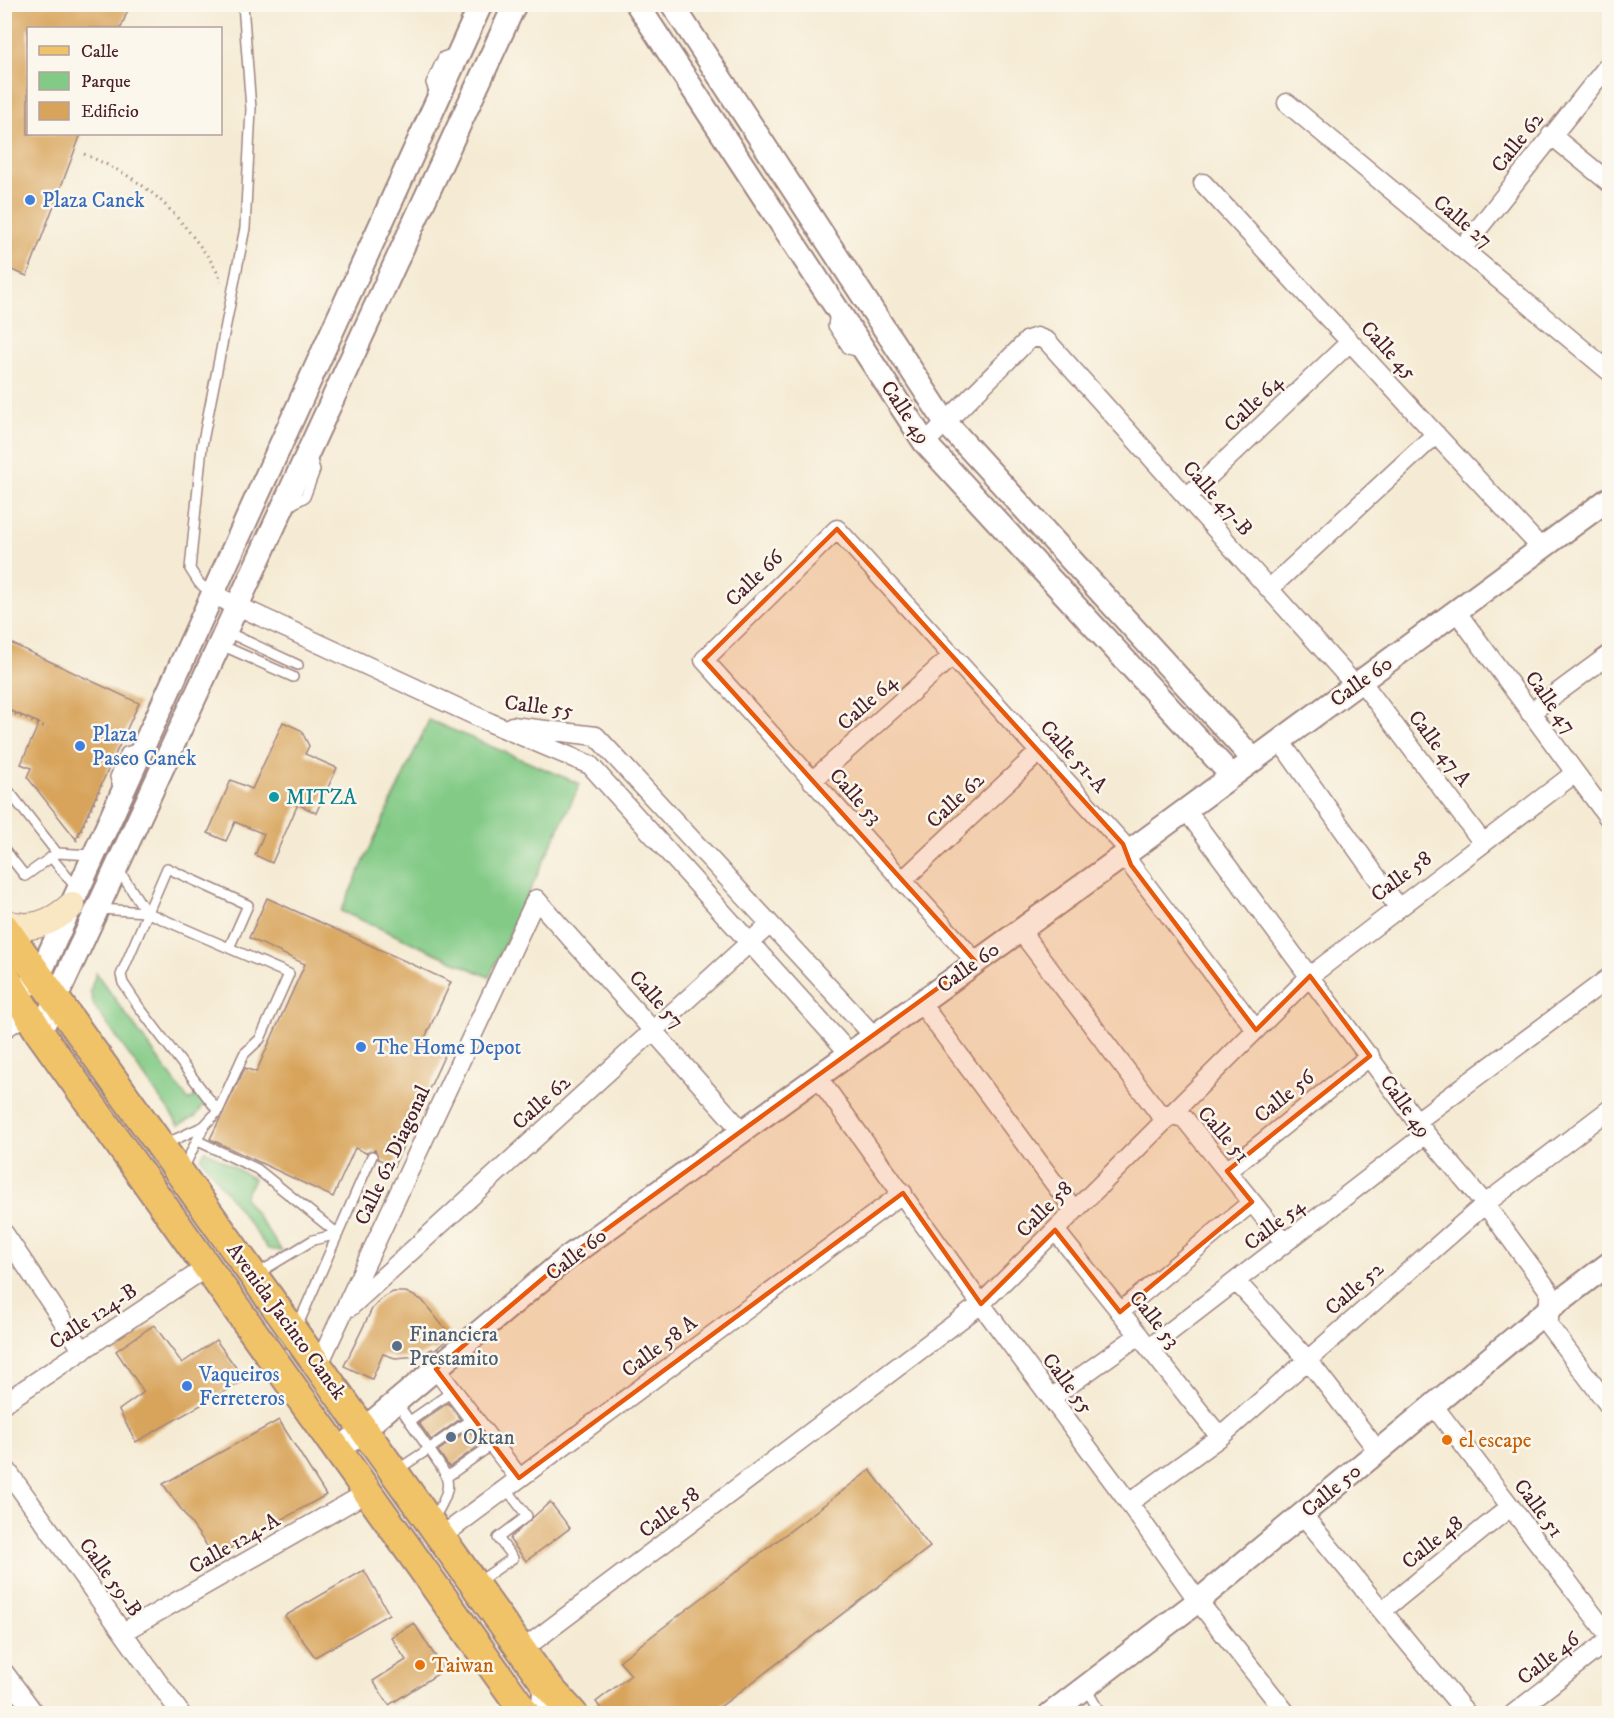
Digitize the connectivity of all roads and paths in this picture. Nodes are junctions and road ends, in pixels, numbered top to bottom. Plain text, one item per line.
1 (243, 4) edge
2 (481, 4) edge
3 (515, 4) edge
4 (637, 4) edge
5 (672, 4) edge
6 (1610, 63) edge
7 (1287, 103) dead end
8 (1551, 135) junction
9 (84, 154) dead end
10 (782, 170) junction
11 (1203, 183) dead end
12 (1610, 183) edge
13 (756, 184) junction
14 (379, 232) junction
15 (405, 243) junction
16 (1462, 249) junction
17 (230, 306) junction
18 (1350, 342) junction
19 (1610, 372) edge
20 (946, 423) junction
21 (1436, 435) junction
22 (925, 443) junction
23 (1187, 497) junction
24 (1610, 498) edge
25 (837, 529) joint
26 (1541, 548) junction
27 (1269, 589) junction
28 (214, 595) junction
29 (1110, 602) junction
30 (238, 607) junction
31 (1456, 611) junction
32 (1089, 621) junction
33 (224, 638) junction
34 (1610, 654) edge
35 (952, 656) junction
36 (704, 660) joint
37 (298, 665) dead end
38 (293, 677) dead end
39 (1358, 683) junction
40 (4, 709) edge
41 (1530, 713) junction
42 (491, 723) junction
43 (48, 729) dead end
44 (1280, 741) junction
45 (1039, 752) junction
46 (1254, 760) junction
47 (1575, 773) junction
48 (106, 776) dead end
49 (1232, 776) junction
50 (812, 781) junction
51 (4, 785) edge
52 (1186, 810) junction
53 (1609, 819) edge
54 (75, 843) dead end
55 (1483, 843) junction
56 (4, 849) edge
57 (1126, 854) junction
58 (54, 855) junction
59 (95, 856) junction
60 (118, 869) junction
61 (902, 881) junction
62 (75, 898) junction
63 (536, 899) joint
64 (1398, 907) junction
65 (99, 909) junction
66 (146, 912) junction
67 (4, 922) edge
68 (770, 924) junction
69 (4, 927) edge
70 (1019, 929) junction
71 (750, 942) junction
72 (229, 948) junction
73 (975, 961) junction
74 (39, 976) junction
75 (1310, 976) junction
76 (1610, 977) edge
77 (57, 1000) junction
78 (920, 1002) junction
79 (22, 1004) edge
80 (4, 1029) edge
81 (654, 1029) junction
82 (1256, 1030) junction
83 (873, 1035) junction
84 (849, 1053) junction
85 (1370, 1056) junction
86 (817, 1076) junction
87 (1610, 1109) edge
88 (218, 1111) junction
89 (1171, 1114) junction
90 (204, 1126) junction
91 (1422, 1128) junction
92 (742, 1131) junction
93 (198, 1141) junction
94 (161, 1146) junction
95 (372, 1156) dead end
96 (1227, 1171) junction
97 (180, 1173) junction
98 (903, 1193) junction
99 (1252, 1202) junction
100 (1485, 1204) junction
101 (1074, 1210) junction
102 (1055, 1230) junction
103 (4, 1233) edge
104 (338, 1234) junction
105 (1285, 1243) junction
106 (1610, 1263) edge
107 (207, 1267) junction
108 (254, 1275) junction
109 (1236, 1281) junction
110 (981, 1304) junction
111 (1549, 1309) junction
112 (1120, 1312) junction
113 (343, 1314) junction
114 (295, 1332) junction
115 (1144, 1342) junction
116 (82, 1351) junction
117 (1307, 1359) junction
118 (319, 1364) junction
119 (436, 1368) junction
120 (453, 1391) junction
121 (1051, 1398) junction
122 (397, 1402) junction
123 (4, 1403) edge
124 (1433, 1405) junction
125 (1610, 1407) edge
126 (473, 1418) junction
127 (411, 1421) junction
128 (364, 1429) junction
129 (1220, 1437) junction
130 (493, 1444) junction
131 (429, 1449) junction
132 (338, 1451) junction
133 (1378, 1451) junction
134 (4, 1466) edge
135 (395, 1472) junction
136 (448, 1476) junction
137 (512, 1483) junction
138 (368, 1492) junction
139 (1130, 1503) junction
140 (1510, 1507) junction
141 (1302, 1514) junction
142 (437, 1529) junction
143 (475, 1585) junction
144 (1198, 1601) junction
145 (1382, 1611) junction
146 (123, 1632) junction
147 (1610, 1638) edge
148 (522, 1650) junction
149 (4, 1672) edge
150 (545, 1683) junction
151 (1085, 1687) junction
152 (35, 1713) edge
153 (181, 1713) edge
154 (526, 1713) edge
155 (542, 1713) edge
156 (573, 1713) edge
157 (1050, 1713) edge
158 (1101, 1713) edge
159 (1287, 1713) edge
160 (1467, 1713) edge
161 (1514, 1713) edge

1 - 17 lane
2 - 14 street
3 - 15 street
4 - 13 street, Calle 49
5 - 10 street, Calle 49
6 - 8 street, Calle 62
7 - 16 street, Calle 27
8 - 12 street
8 - 16 street, Calle 62
9 - 17 path
10 - 13 street
10 - 20 street, Calle 49
11 - 18 street, Calle 45
13 - 22 street, Calle 49
14 - 15 street
14 - 28 street
15 - 30 street
16 - 19 street, Calle 27
17 - 28 lane
18 - 21 street, Calle 45
18 - 23 street, Calle 64
20 - 22 street
20 - 23 street, Calle 47-B
20 - 29 street, Calle 49
21 - 26 street, Calle 45
21 - 27 street
22 - 32 street, Calle 49
23 - 27 street, Calle 47-B
24 - 26 street, Calle 60
25 - 35 street, Calle 51-A
25 - 36 street, Calle 66
26 - 31 street, Calle 60
27 - 39 street, Calle 47-B
28 - 30 street
28 - 59 street
29 - 32 street
29 - 46 street, Calle 49
30 - 33 street
30 - 42 street
31 - 39 street, Calle 60
31 - 41 street, Calle 47
32 - 49 street, Calle 49
33 - 37 lane
33 - 38 lane
33 - 60 street
34 - 41 street
35 - 45 street, Calle 51-A
35 - 50 street, Calle 64
36 - 50 street, Calle 53
39 - 44 street, Calle 60
39 - 55 street, Calle 47 A
40 - 43 path
41 - 47 street, Calle 47
42 - 68 street, Calle 55
42 - 71 street, Calle 55
44 - 46 street, Calle 60
44 - 64 street
45 - 57 street, Calle 51-A
45 - 61 street, Calle 62
46 - 49 street, Calle 60
47 - 53 street, Calle 47
47 - 55 street, Calle 58
48 - 54 path
49 - 52 street, Calle 60
50 - 61 street, Calle 53
51 - 58 lane
52 - 57 street, Calle 60
52 - 75 street, Calle 49
55 - 64 street, Calle 58
56 - 58 lane
57 - 70 street, Calle 60
57 - 82 street, Calle 51-A
58 - 59 lane
58 - 62 lane
59 - 62 street
60 - 65 street
60 - 66 lane
61 - 73 street, Calle 53
62 - 67 main road
62 - 74 street
63 - 81 street, Calle 57
63 - 113 street, Calle 62 Diagonal
64 - 75 street, Calle 58
65 - 66 lane
65 - 77 street
66 - 72 lane
66 - 72 lane
66 - 88 lane
68 - 71 street, Calle 62
68 - 83 street, Calle 55
69 - 74 main road, Avenida Jacinto Canek
70 - 73 street, Calle 60
70 - 89 street
71 - 81 street, Calle 62
71 - 84 street, Calle 55
72 - 88 lane
73 - 78 street, Calle 60
74 - 77 main road, Avenida Jacinto Canek
74 - 79 street
75 - 82 street, Calle 58
75 - 85 street, Calle 49
76 - 91 street, Calle 54
77 - 79 street
77 - 94 main road, Avenida Jacinto Canek
78 - 83 street, Calle 60
78 - 101 street
79 - 80 street
79 - 107 main road, Avenida Jacinto Canek
81 - 92 street, Calle 57
81 - 113 street, Calle 62
82 - 89 street, Calle 58
83 - 84 street, Calle 60
84 - 86 street, Calle 60
85 - 91 street, Calle 49
85 - 96 street, Calle 56
86 - 92 street, Calle 60
86 - 98 street, Calle 55
87 - 100 street, Calle 52
88 - 90 lane
89 - 96 street, Calle 51
89 - 101 street, Calle 58
90 - 93 lane
90 - 94 lane
91 - 100 street, Calle 49
91 - 105 street, Calle 54
92 - 119 street, Calle 60
93 - 97 lane
93 - 104 lane
94 - 97 main road, Avenida Jacinto Canek
95 - 104 lane
96 - 99 street, Calle 51
97 - 108 main road, Avenida Jacinto Canek
98 - 110 street, Calle 55
98 - 137 street, Calle 58 A
99 - 105 street, Calle 51
99 - 112 street, Calle 54
100 - 111 street, Calle 49
100 - 117 street, Calle 52
101 - 102 street, Calle 58
102 - 110 street, Calle 58
102 - 112 street, Calle 53
103 - 116 street
104 - 108 lane
104 - 114 lane
105 - 109 street, Calle 54
106 - 111 street, Calle 50
107 - 116 street, Calle 124-B
107 - 132 main road, Avenida Jacinto Canek
108 - 114 main road, Avenida Jacinto Canek
109 - 115 street, Calle 54
109 - 117 street
110 - 121 street, Calle 55
110 - 148 street, Calle 58
111 - 124 street, Calle 50
111 - 125 street, Calle 49
112 - 115 street, Calle 53
113 - 118 street, Calle 62 Diagonal
114 - 118 main road, Avenida Jacinto Canek
115 - 121 street, Calle 54
115 - 129 street, Calle 53
116 - 123 street, Calle 124-B
117 - 129 street, Calle 52
117 - 133 street
118 - 128 main road, Avenida Jacinto Canek
119 - 120 street
119 - 122 street, Calle 60
120 - 126 street
120 - 127 lane
121 - 139 street, Calle 55
122 - 127 lane
122 - 128 street, Calle 60
124 - 133 street, Calle 50
124 - 140 street, Calle 51
126 - 130 street
126 - 131 lane
127 - 131 lane
128 - 132 street, Calle 60
128 - 135 main road, Avenida Jacinto Canek
129 - 139 street, Calle 52
130 - 136 lane
130 - 137 street
131 - 135 lane
131 - 136 lane
132 - 138 main road, Avenida Jacinto Canek
133 - 141 street, Calle 50
134 - 146 street, Calle 59-B
135 - 142 main road, Avenida Jacinto Canek
136 - 142 lane
137 - 142 street, Calle 58 A
137 - 143 lane
138 - 146 street, Calle 124-A
138 - 154 main road, Avenida Jacinto Canek
139 - 144 street, Calle 55
140 - 145 street, Calle 48
140 - 147 street, Calle 51
141 - 144 street, Calle 50
141 - 145 street
142 - 143 main road, Avenida Jacinto Canek
143 - 148 main road, Avenida Jacinto Canek
144 - 151 street, Calle 50
144 - 159 street, Calle 55
145 - 160 street
146 - 153 street, Calle 59-B
147 - 161 street, Calle 46
148 - 150 main road, Avenida Jacinto Canek
149 - 152 street
150 - 155 street
150 - 156 main road, Avenida Jacinto Canek
151 - 157 street, Calle 50
151 - 158 lane

